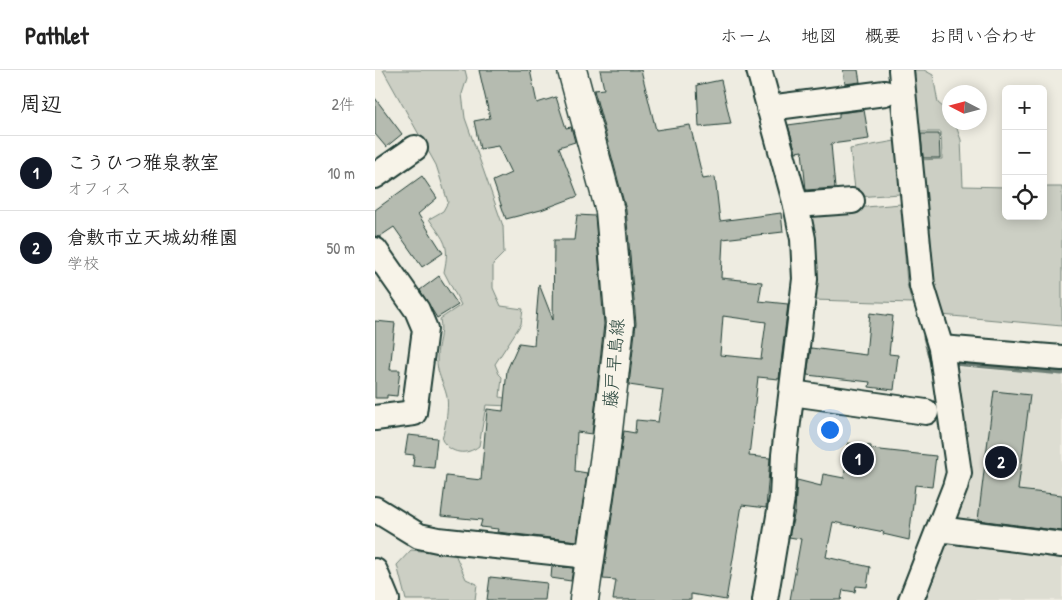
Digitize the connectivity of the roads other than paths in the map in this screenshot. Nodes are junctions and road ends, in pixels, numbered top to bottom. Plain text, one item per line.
1 (572, 70) edge
2 (759, 70) edge
3 (901, 70) edge
4 (885, 94) dead end
5 (769, 108) junction
6 (415, 148) dead end
7 (375, 176) edge
8 (852, 201) dead end
9 (796, 205) junction
10 (375, 250) edge
11 (941, 348) junction
12 (1062, 358) edge
13 (793, 393) junction
14 (926, 412) dead end
15 (375, 418) edge
16 (375, 509) edge
17 (939, 529) junction
18 (1062, 544) edge
19 (589, 556) junction
20 (375, 571) edge
21 (387, 600) edge
22 (584, 600) edge
23 (765, 600) edge
24 (911, 600) edge

1 - 19 main road, 藤戸早島線
2 - 5 street
3 - 11 street
4 - 5 street
5 - 9 street
6 - 7 street
8 - 9 street
9 - 13 street
10 - 15 street
11 - 12 street
11 - 17 street
13 - 14 street
13 - 23 street
16 - 19 street
17 - 18 street
17 - 24 street
19 - 22 main road, 藤戸早島線
20 - 21 street

